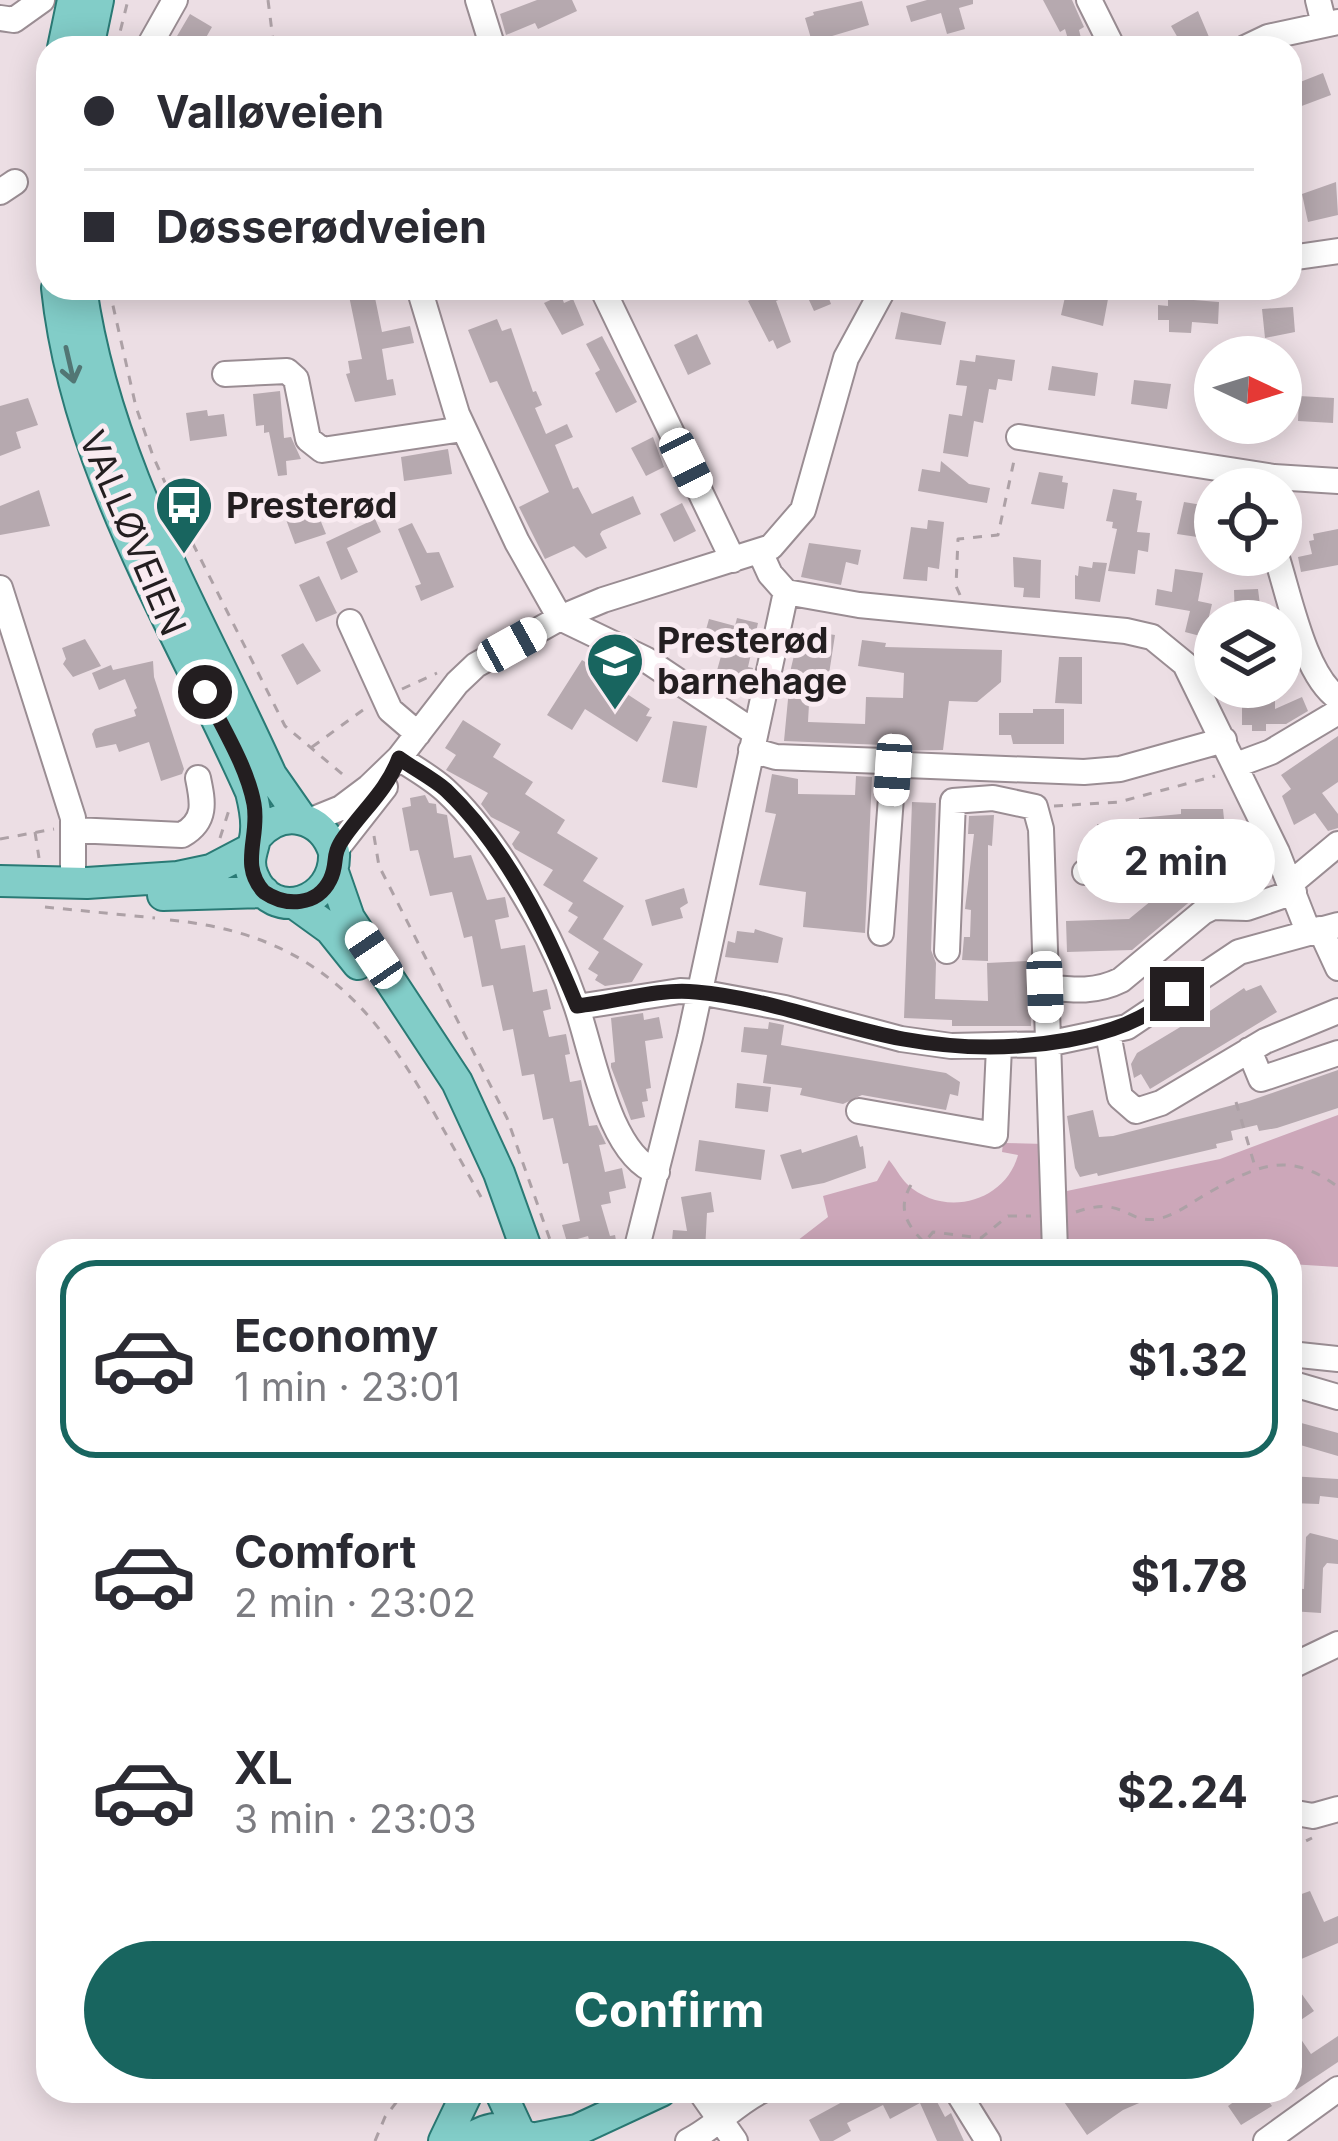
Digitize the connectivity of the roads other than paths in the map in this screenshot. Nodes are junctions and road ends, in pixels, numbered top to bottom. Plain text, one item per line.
1 (42, 0) edge
2 (73, 0) edge
3 (98, 0) edge
4 (175, 0) edge
5 (478, 0) edge
6 (1089, 0) edge
7 (1327, 15) edge
8 (0, 19) edge
9 (66, 36) edge
10 (90, 36) edge
11 (155, 36) edge
12 (489, 36) edge
13 (1107, 36) edge
14 (1271, 36) edge
15 (1338, 250) edge
16 (1302, 256) edge
17 (58, 300) edge
18 (83, 300) edge
19 (423, 300) edge
20 (608, 300) edge
21 (877, 300) edge
22 (225, 374) dead end
23 (463, 429) junction
24 (1018, 437) road end
25 (1194, 469) edge
26 (1338, 482) edge
27 (1302, 483) edge
28 (760, 552) junction
29 (733, 560) junction
30 (1283, 576) edge
31 (0, 587) edge
32 (786, 592) junction
33 (560, 618) junction
34 (350, 622) dead end
35 (1338, 698) edge
36 (1338, 712) edge
37 (418, 734) junction
38 (1224, 740) junction
39 (753, 741) junction
40 (399, 758) junction
41 (906, 765) dead end
42 (1235, 765) junction
43 (198, 778) dead end
44 (305, 820) junction
45 (74, 830) junction
46 (254, 843) junction
47 (1338, 844) edge
48 (1277, 853) junction
49 (333, 862) junction
50 (1085, 872) dead end
51 (0, 881) edge
52 (80, 883) junction
53 (1292, 888) junction
54 (279, 897) junction
55 (1322, 928) edge
56 (881, 933) dead end
57 (946, 951) dead end
58 (1338, 968) edge
59 (1045, 987) junction
60 (699, 992) junction
61 (577, 1006) junction
62 (1338, 1011) edge
63 (1108, 1033) junction
64 (1047, 1044) junction
65 (999, 1047) junction
66 (1249, 1050) junction
67 (1338, 1053) edge
68 (466, 1106) junction
69 (860, 1112) dead end
70 (657, 1172) junction
71 (523, 1239) edge
72 (639, 1239) edge
73 (1055, 1239) edge
74 (1302, 1355) edge
75 (1334, 1359) edge
76 (1302, 1387) edge
77 (1332, 1395) edge
78 (1336, 1650) edge
79 (1302, 1663) edge
80 (1338, 1809) edge
81 (1302, 1814) edge
82 (1338, 2089) edge
83 (466, 2103) edge
84 (477, 2103) edge
85 (507, 2103) edge
86 (635, 2103) edge
87 (660, 2103) edge
88 (709, 2103) edge
89 (742, 2103) edge
90 (964, 2103) edge
91 (719, 2117) junction
92 (528, 2137) edge
93 (461, 2140) edge
94 (582, 2141) edge
95 (688, 2141) edge
96 (735, 2141) edge
97 (988, 2141) edge
98 (1266, 2141) edge

1 - 8 street
2 - 9 main road
3 - 10 main road
4 - 11 street
5 - 12 street
6 - 13 street
7 - 14 street
15 - 16 street
17 -> 46 main road, VALLØVEIEN
18 - 44 main road, VALLØVEIEN
19 - 23 street
20 - 29 street
21 - 28 street
22 - 23 street
23 - 33 street
24 - 25 street
26 - 27 street
28 - 29 street
28 - 32 street
29 - 33 street
30 - 35 street
31 - 45 street
32 - 38 street
32 - 39 street
33 - 37 street
33 - 39 street
34 - 37 street
36 - 42 street
37 - 40 street
38 - 41 street
38 - 42 street
39 - 56 street
39 - 60 street
40 - 44 street
40 - 49 street
40 - 61 street
42 - 48 street
43 - 45 street
44 - 46 main road
44 - 49 main road
45 - 52 street
46 - 52 main road
46 - 54 main road
47 - 53 street
48 - 50 street
48 - 53 street
49 - 54 main road
49 - 68 main road
51 - 52 main road
52 - 54 main road
53 - 55 street
53 - 59 street
54 - 68 main road
55 - 58 street
55 - 63 street
57 - 59 street
59 - 64 street
60 - 61 street
60 - 65 street
60 - 70 street
61 - 70 street
62 - 66 street
63 - 64 street
63 - 66 street
64 - 65 street
64 - 73 street
65 - 69 street
66 - 67 street
68 - 71 main road
70 - 72 street
74 - 75 street
75 - 77 street
76 - 77 street
78 - 79 street
80 - 81 street
82 - 98 street
83 - 93 main road
84 - 93 main road
85 - 92 main road
86 - 92 main road
87 - 94 main road
88 - 91 street
89 - 91 street
90 - 97 street
91 - 95 street
91 - 96 street
92 - 93 main road

